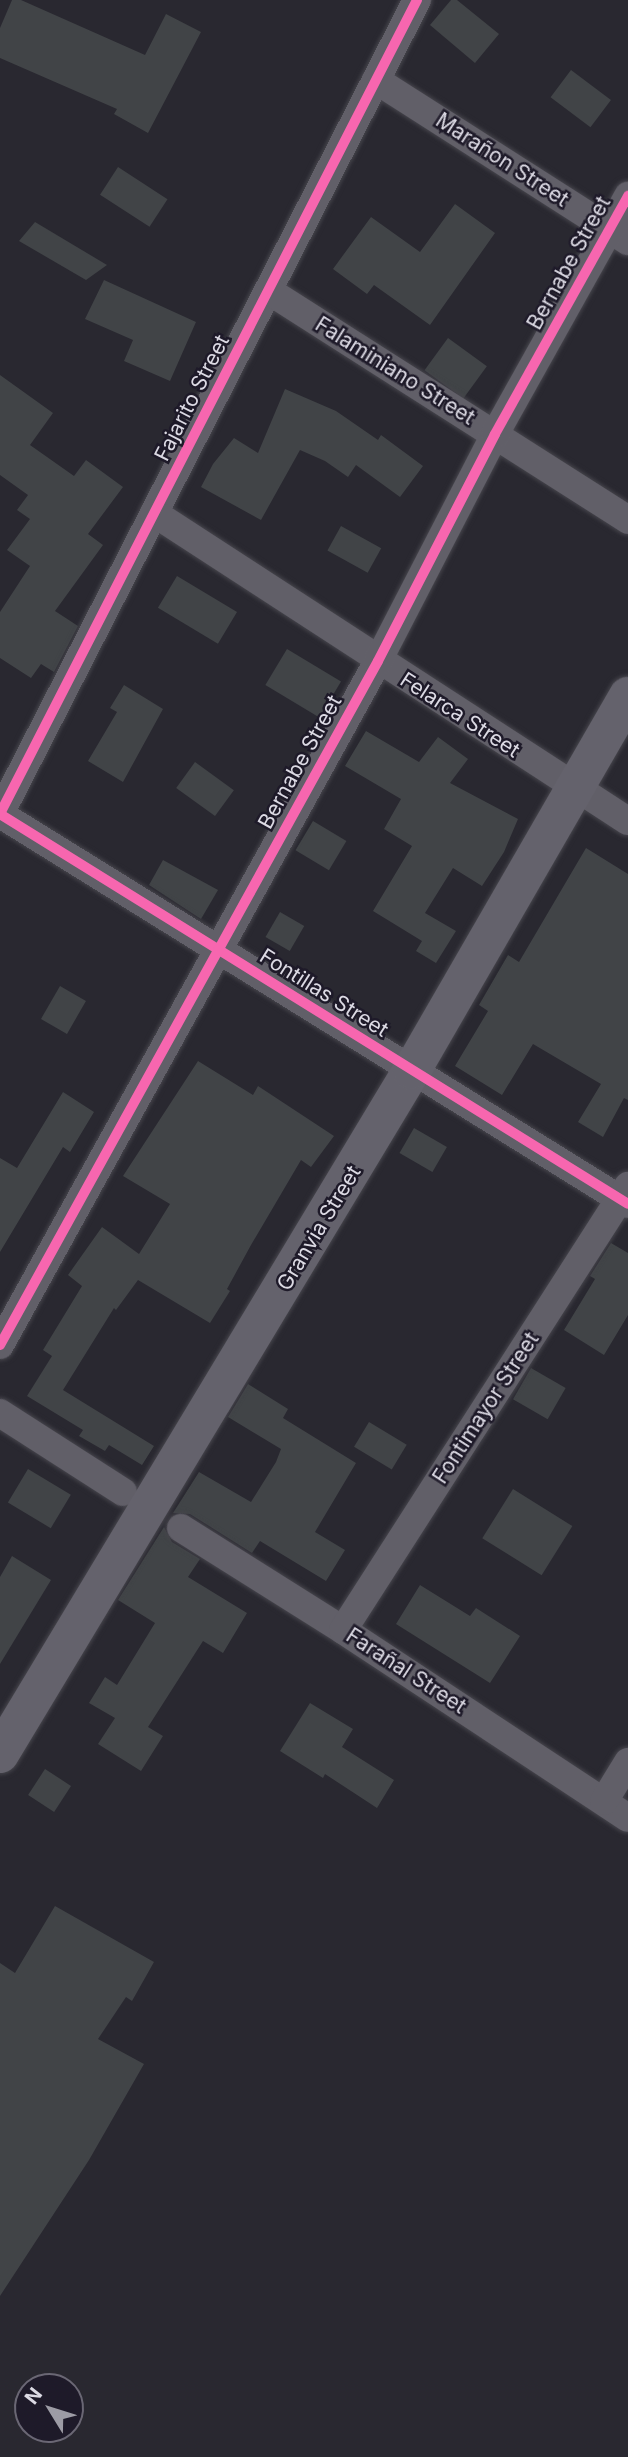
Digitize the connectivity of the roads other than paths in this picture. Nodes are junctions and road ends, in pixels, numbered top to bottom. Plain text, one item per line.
1 (417, 0) edge
2 (376, 80) junction
3 (628, 196) edge
4 (619, 235) edge
5 (268, 291) junction
6 (495, 434) junction
7 (154, 513) junction
8 (628, 520) edge
9 (378, 661) junction
10 (628, 696) edge
11 (576, 789) junction
12 (0, 814) edge
13 (628, 821) edge
14 (219, 951) junction
15 (412, 1070) junction
16 (625, 1197) edge
17 (0, 1345) edge
18 (0, 1413) edge
19 (123, 1492) dead end
20 (181, 1528) dead end
21 (343, 1630) junction
22 (0, 1754) edge
23 (628, 1762) edge
24 (604, 1801) junction
25 (628, 1818) edge

1 - 2 street, Fajarito Street
2 - 4 street, Marañon Street
2 - 5 street, Fajarito Street
3 - 4 street, Bernabe Street
4 - 6 street, Bernabe Street
5 - 6 street, Falaminiano Street
5 - 7 street, Fajarito Street
6 - 8 street, Falaminiano Street
6 - 9 street, Bernabe Street
7 - 9 street, Felarca Street
7 - 12 street, Fajarito Street
9 - 11 street, Felarca Street
9 - 14 street, Bernabe Street
10 - 11 street, Granvia Street
11 - 13 street, Felarca Street
11 - 15 street, Granvia Street
12 - 14 street, Fontillas Street
14 - 15 street, Fontillas Street
14 - 17 street, Bernabe Street
15 - 16 street, Fontillas Street
15 - 22 street, Granvia Street
16 - 21 street, Fontimayor Street
18 - 19 street
20 - 21 street, Farañal Street
21 - 24 street, Farañal Street
23 - 24 street
24 - 25 street, Farañal Street

